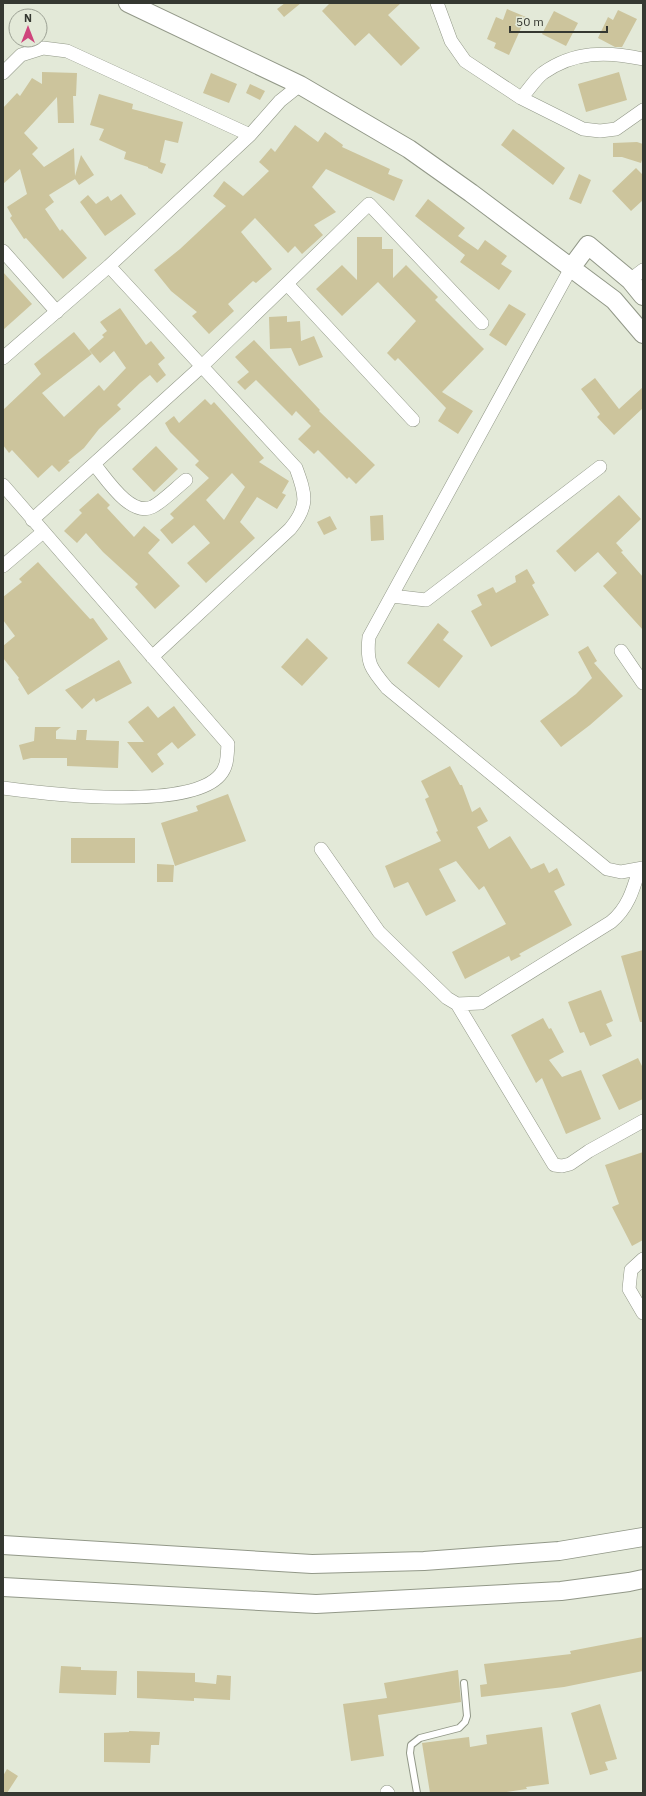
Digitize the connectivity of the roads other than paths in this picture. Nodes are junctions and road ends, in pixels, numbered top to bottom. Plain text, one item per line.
1 (128, 3) edge
2 (437, 3) edge
3 (643, 59) edge
4 (3, 73) edge
5 (300, 85) junction
6 (521, 98) junction
7 (643, 110) edge
8 (250, 135) junction
9 (3, 251) edge
10 (109, 266) junction
11 (571, 268) junction
12 (637, 275) edge
13 (287, 284) junction
14 (643, 296) edge
15 (614, 300) junction
16 (57, 312) junction
17 (482, 323) dead end
18 (643, 334) edge
19 (3, 358) edge
20 (202, 366) junction
21 (413, 420) dead end
22 (94, 464) junction
23 (600, 467) dead end
24 (186, 480) dead end
25 (3, 485) edge
26 (32, 520) junction
27 (43, 532) junction
28 (3, 566) edge
29 (392, 596) junction
30 (621, 651) dead end
31 (152, 657) junction
32 (643, 683) edge
33 (3, 788) edge
34 (321, 849) dead end
35 (641, 869) edge
36 (458, 1004) junction
37 (643, 1121) edge
38 (643, 1259) edge
39 (643, 1313) edge
40 (643, 1537) edge
41 (3, 1545) edge
42 (643, 1579) edge
43 (3, 1587) edge
44 (464, 1683) dead end
45 (417, 1793) edge

1 - 5 street
2 - 6 street
3 - 6 street
4 - 8 street
5 - 8 street
5 - 11 street
6 - 7 street
8 - 10 street
9 - 16 street
10 - 16 street
10 - 20 street
11 - 12 street
11 - 15 street
11 - 29 street
12 - 14 street
12 - 15 street
13 - 17 street
13 - 20 street
13 - 21 street
15 - 18 street
16 - 19 street
20 - 22 street
20 - 31 street
22 - 24 street
22 - 26 street
23 - 29 street
25 - 26 street
26 - 27 street
27 - 28 street
27 - 31 street
29 - 35 street
30 - 32 street
31 - 33 street
34 - 36 street
35 - 36 street
36 - 37 street
38 - 39 street
40 - 41 street
42 - 43 street
44 - 45 lane

